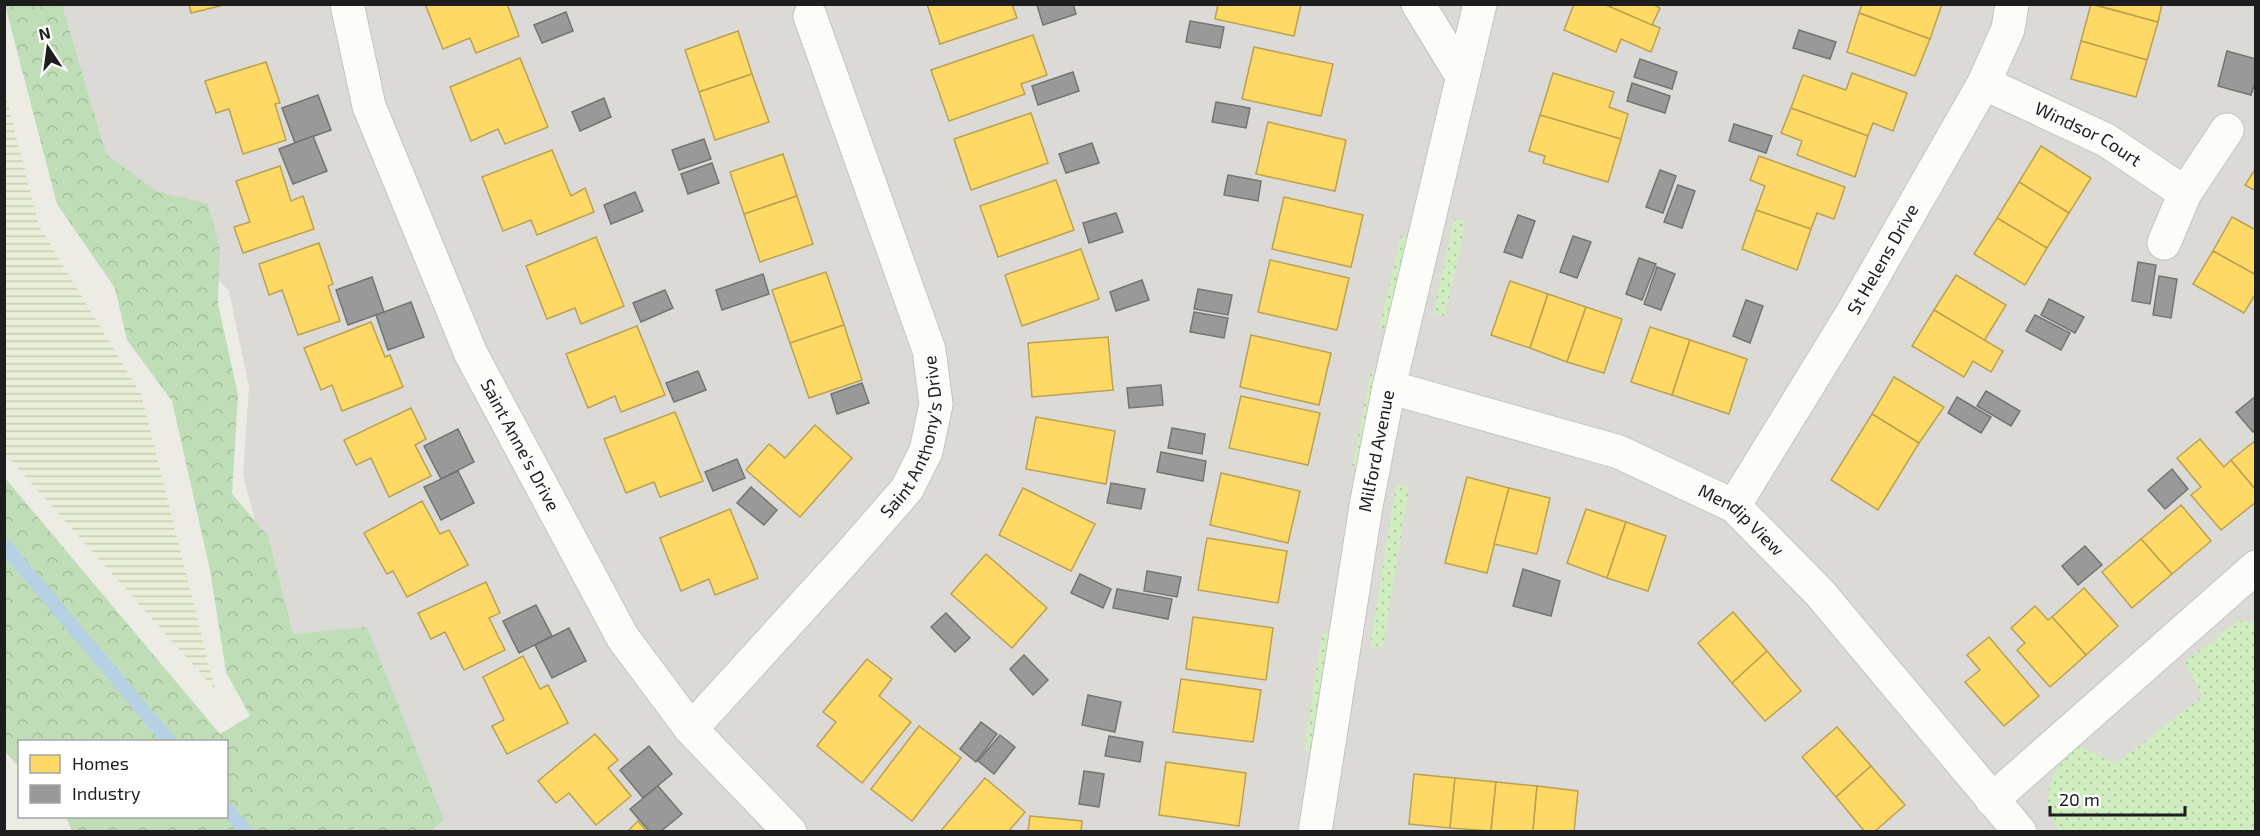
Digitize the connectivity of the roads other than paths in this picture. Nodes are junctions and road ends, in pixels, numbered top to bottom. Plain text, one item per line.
1 (1418, 4) edge
2 (1480, 4) edge
3 (2012, 4) edge
4 (353, 7) edge
5 (810, 16) dead end
6 (1462, 76) junction
7 (1984, 83) junction
8 (2227, 130) dead end
9 (2186, 193) junction
10 (2164, 243) dead end
11 (1389, 387) junction
12 (1734, 506) junction
13 (2254, 570) edge
14 (691, 729) junction
15 (1992, 800) junction
16 (790, 831) edge
17 (1316, 831) edge
18 (2020, 831) edge

1 - 6 street
2 - 6 street, Milford Avenue
3 - 7 street, St Helens Drive
4 - 14 street, Saint Anne's Drive
5 - 14 street, Saint Anthony's Drive
6 - 11 street, Milford Avenue
7 - 9 street, Windsor Court
7 - 12 street, St Helens Drive
8 - 9 street
9 - 10 street
11 - 12 street, Mendip View
11 - 17 street, Milford Avenue
12 - 15 street, Mendip View
13 - 15 street
14 - 16 street, Saint Anne's Drive
15 - 18 street, Mendip View

